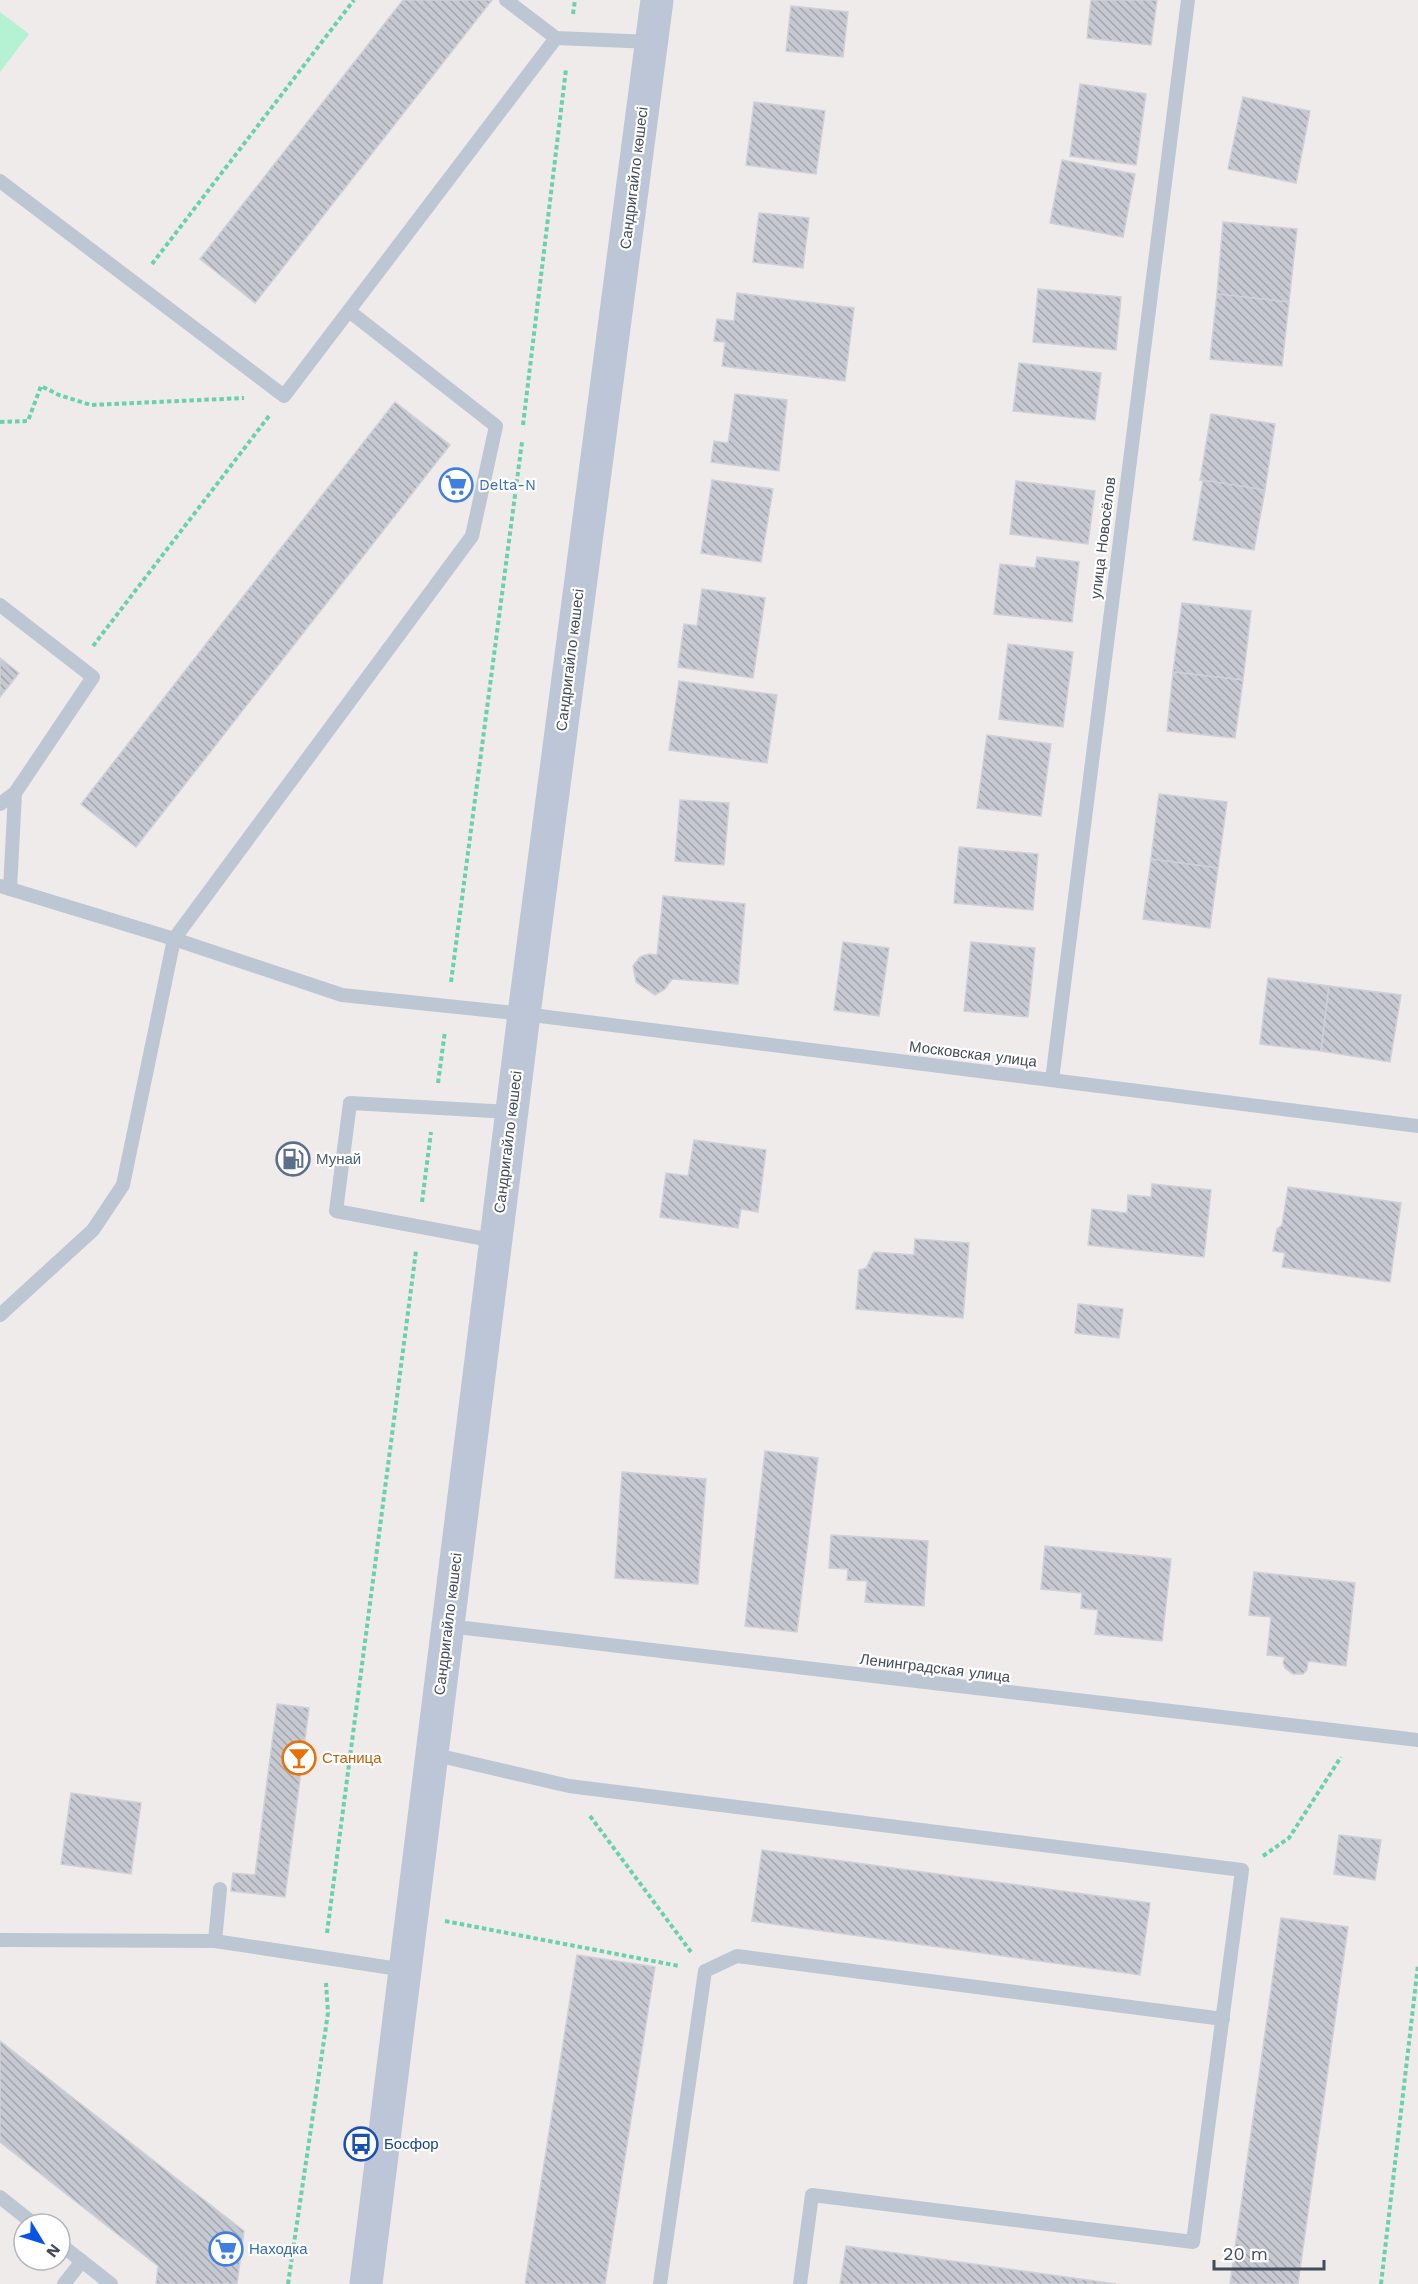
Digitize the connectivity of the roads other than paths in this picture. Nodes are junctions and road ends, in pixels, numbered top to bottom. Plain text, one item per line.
1 (506, 0) edge
2 (657, 0) edge
3 (1188, 0) edge
4 (556, 38) junction
5 (652, 42) junction
6 (0, 181) edge
7 (349, 311) junction
8 (0, 605) edge
9 (15, 793) junction
10 (0, 804) edge
11 (5, 887) edge
12 (174, 939) junction
13 (524, 1014) junction
14 (1052, 1080) junction
15 (512, 1112) junction
16 (1418, 1126) edge
17 (496, 1241) junction
18 (0, 1316) edge
19 (448, 1626) junction
20 (1418, 1740) edge
21 (432, 1754) junction
22 (220, 1889) dead end
23 (0, 1940) edge
24 (215, 1941) junction
25 (405, 1970) junction
26 (1223, 2019) junction
27 (0, 2198) edge
28 (18, 2212) edge
29 (72, 2253) edge
30 (82, 2261) junction
31 (64, 2284) edge
32 (111, 2284) edge
33 (366, 2284) edge
34 (660, 2284) edge
35 (800, 2284) edge

1 - 4 lane
2 - 5 street, Сандригайло көшесі
3 - 14 lane, улица Новосёлов
4 - 5 lane
4 - 7 lane
5 - 13 street, Сандригайло көшесі
6 - 7 lane
7 - 12 lane
8 - 9 lane
9 - 10 lane
9 - 11 lane
11 - 12 lane, Московская улица
12 - 13 lane, Московская улица
12 - 18 lane
13 - 14 lane, Московская улица
13 - 15 street, Сандригайло көшесі
14 - 16 lane, Московская улица
15 - 17 street, Сандригайло көшесі
15 - 17 lane
17 - 19 street, Сандригайло көшесі
19 - 20 lane, Ленинградская улица
19 - 21 street, Сандригайло көшесі
21 - 25 street, Сандригайло көшесі
21 - 26 lane
22 - 24 lane
23 - 24 lane
24 - 25 lane
25 - 33 street, Сандригайло көшесі
26 - 34 lane
26 - 35 lane
27 - 28 lane
29 - 30 lane
30 - 31 lane
30 - 32 lane

